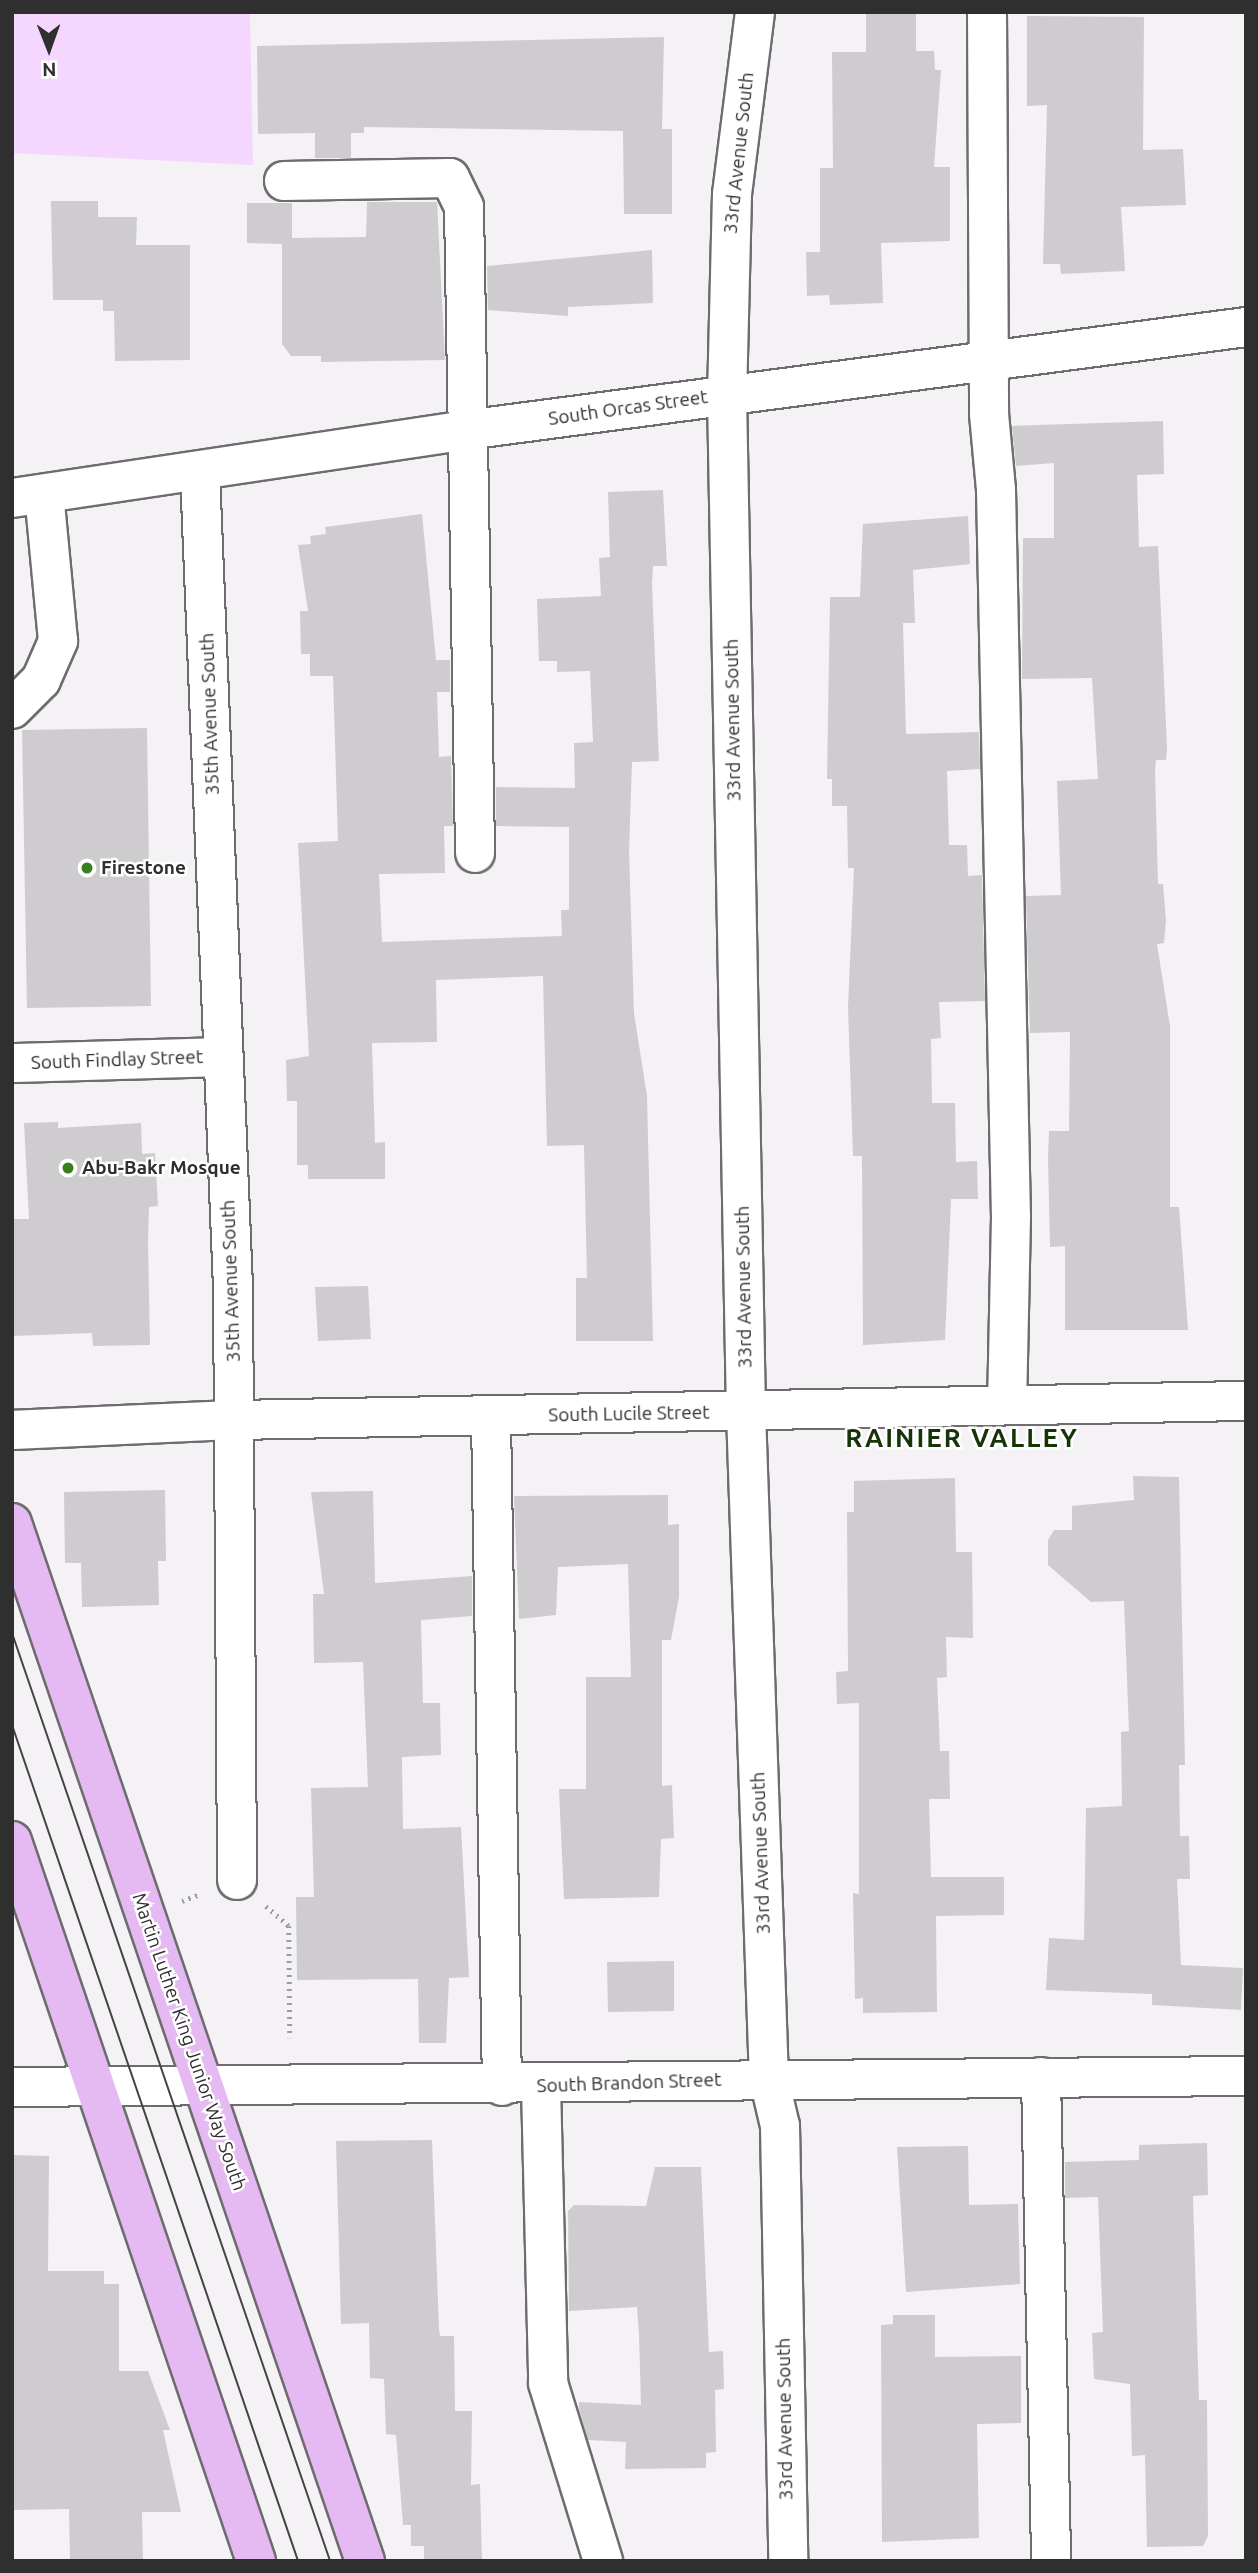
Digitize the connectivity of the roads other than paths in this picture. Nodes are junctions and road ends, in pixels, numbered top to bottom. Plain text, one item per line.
1 (755, 12) edge
2 (987, 12) edge
3 (284, 181) dead end
4 (1246, 327) edge
5 (988, 359) junction
6 (727, 395) junction
7 (466, 430) junction
8 (200, 473) junction
9 (28, 496) edge
10 (12, 709) edge
11 (475, 853) dead end
12 (222, 1056) junction
13 (12, 1063) edge
14 (1246, 1401) edge
15 (1007, 1405) junction
16 (746, 1412) junction
17 (491, 1417) junction
18 (235, 1420) junction
19 (12, 1430) edge
20 (12, 1523) edge
21 (12, 1841) edge
22 (237, 1880) road end
23 (1246, 2076) edge
24 (1041, 2077) junction
25 (769, 2079) junction
26 (99, 2086) junction
27 (502, 2086) junction
28 (541, 2086) junction
29 (12, 2087) edge
30 (204, 2089) junction
31 (256, 2561) edge
32 (365, 2561) edge
33 (603, 2561) edge
34 (788, 2561) edge
35 (1051, 2561) edge

1 - 6 street, 33rd Avenue South
2 - 5 street
3 - 7 street
4 - 5 street, South Orcas Street
5 - 6 street, South Orcas Street
5 - 15 street
6 - 7 street, South Orcas Street
6 - 16 street, 33rd Avenue South
7 - 8 street, South Orcas Street
7 - 11 street
8 - 9 street, South Orcas Street
8 - 12 street, 35th Avenue South
9 - 10 street
12 - 13 street, South Findlay Street
12 - 18 street, 35th Avenue South
14 - 15 street, South Lucile Street
15 - 16 street, South Lucile Street
16 - 17 street, South Lucile Street
16 - 25 street, 33rd Avenue South
17 - 18 street, South Lucile Street
17 - 27 street
18 - 19 street, South Lucile Street
18 - 22 street, 35th Avenue South
20 - 30 main road, Martin Luther King Junior Way South
21 - 26 main road
23 - 24 street, South Brandon Street
24 - 25 street, South Brandon Street
24 - 35 street
25 - 28 street, South Brandon Street
25 - 34 street, 33rd Avenue South
26 - 29 street, South Brandon Street
26 - 30 street, South Brandon Street
26 - 31 main road
27 - 28 street, South Brandon Street
27 - 30 street, South Brandon Street
28 - 33 street
30 - 32 main road, Martin Luther King Junior Way South

